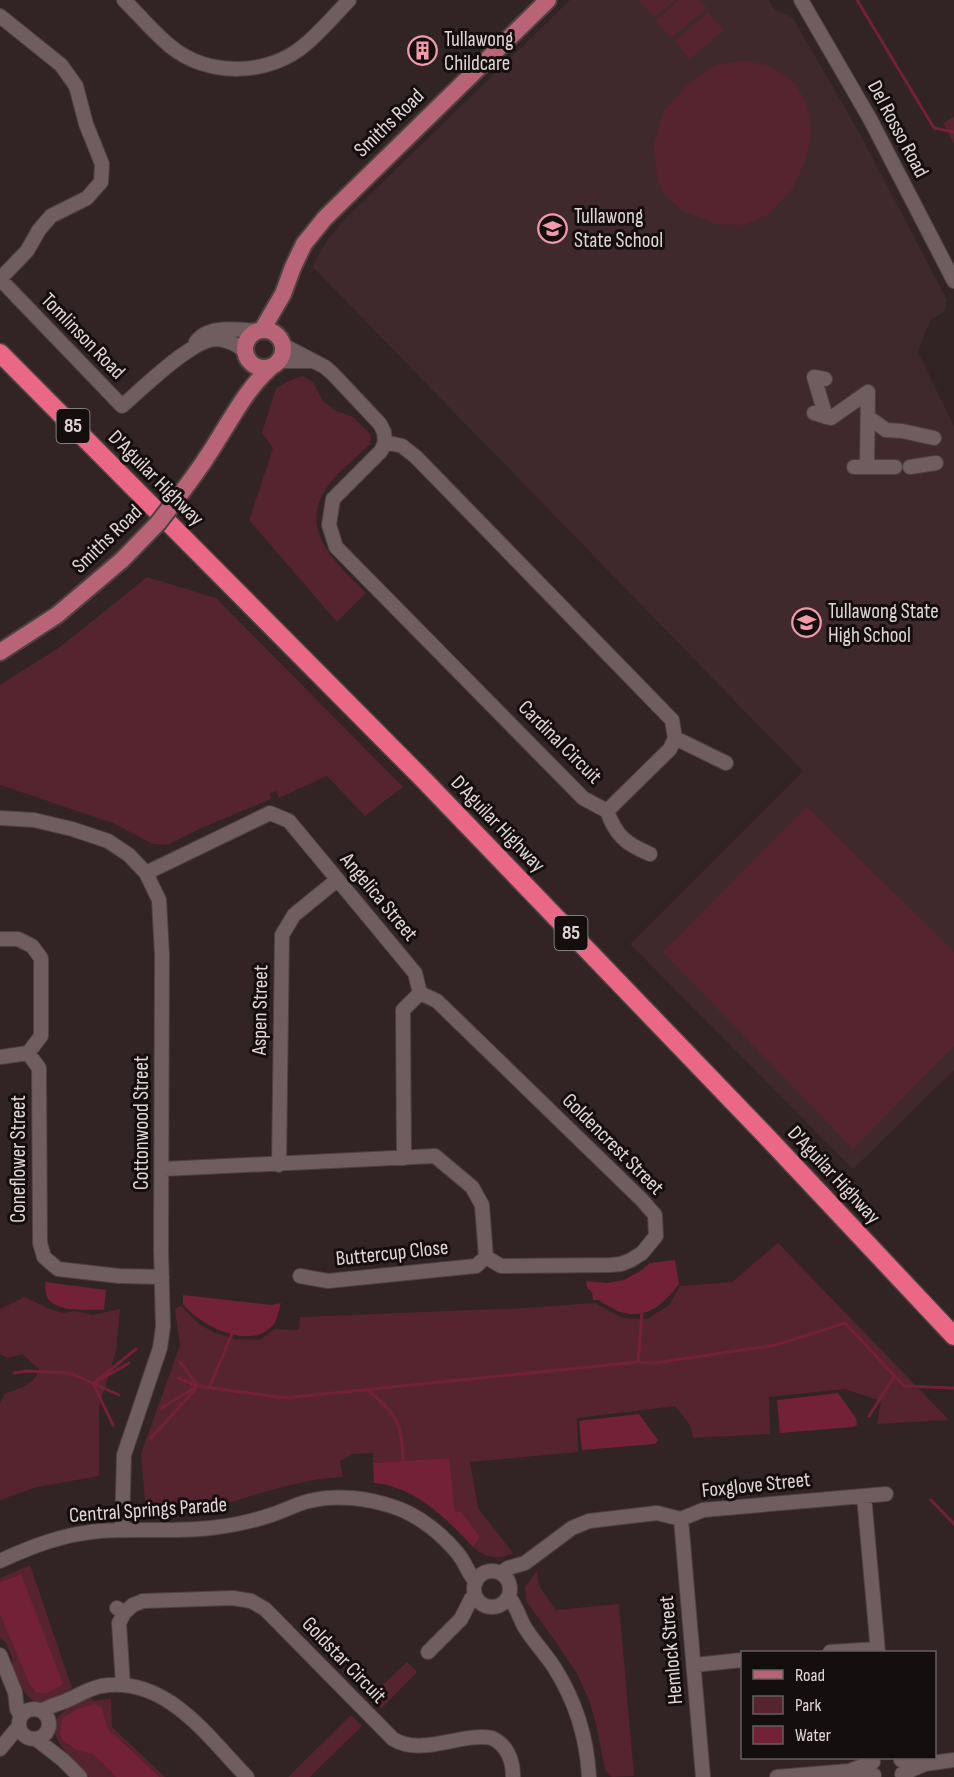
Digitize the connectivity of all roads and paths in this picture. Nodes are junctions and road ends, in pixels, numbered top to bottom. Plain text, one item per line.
1 (124, 0) edge
2 (350, 0) edge
3 (548, 0) edge
4 (801, 0) edge
5 (0, 16) edge
6 (0, 279) edge
7 (954, 281) edge
8 (283, 294) junction
9 (260, 331) junction
10 (193, 346) junction
11 (0, 353) edge
12 (278, 353) junction
13 (247, 355) junction
14 (825, 379) dead end
15 (830, 396) dead end
16 (240, 402) junction
17 (824, 416) junction
18 (868, 417) junction
19 (934, 438) dead end
20 (385, 442) junction
21 (936, 463) dead end
22 (895, 467) dead end
23 (910, 467) dead end
24 (0, 652) edge
25 (675, 738) junction
26 (726, 763) dead end
27 (607, 811) junction
28 (0, 819) edge
29 (650, 854) dead end
30 (146, 873) junction
31 (337, 880) junction
32 (0, 939) edge
33 (420, 993) junction
34 (28, 1053) junction
35 (0, 1057) edge
36 (404, 1158) junction
37 (279, 1165) junction
38 (163, 1169) junction
39 (486, 1257) junction
40 (300, 1276) dead end
41 (162, 1277) junction
42 (954, 1336) edge
43 (886, 1494) dead end
44 (864, 1496) junction
45 (681, 1519) junction
46 (122, 1530) junction
47 (0, 1561) edge
48 (493, 1584) junction
49 (491, 1606) junction
50 (461, 1619) junction
51 (524, 1626) junction
52 (878, 1651) edge
53 (428, 1652) dead end
54 (0, 1654) edge
55 (741, 1660) edge
56 (694, 1665) junction
57 (123, 1685) junction
58 (34, 1724) junction
59 (1, 1748) edge
60 (954, 1760) edge
61 (900, 1767) edge
62 (875, 1768) edge
63 (80, 1777) edge
64 (247, 1777) edge
65 (513, 1777) edge
66 (589, 1777) edge
67 (703, 1777) edge
68 (777, 1777) edge

1 - 2 street
3 - 8 main road, Smiths Road
4 - 7 street, Del Rosso Road
5 - 6 street
6 - 10 street, Tomlinson Road
8 - 9 main road, Smiths Road
8 - 12 main road, Smiths Road
9 - 10 street, Tomlinson Road
9 - 12 main road
9 - 13 main road
10 - 13 street, Tomlinson Road
11 - 42 highway, D'Aguilar Highway / 85
12 - 13 main road
12 - 16 main road, Smiths Road
12 - 20 street
13 - 16 main road, Smiths Road
14 - 17 street
15 - 17 street
16 - 24 main road, Smiths Road, bridge
17 - 18 street
18 - 19 street
18 - 22 street
20 - 25 street
20 - 27 street, Cardinal Circuit
21 - 23 street
25 - 26 street
25 - 27 street, Cardinal Circuit
27 - 29 street
28 - 30 street, Cottonwood Street
30 - 31 street, Angelica Street
30 - 38 street, Cottonwood Street
31 - 33 street, Angelica Street
31 - 37 street, Aspen Street
32 - 34 street
33 - 36 street
33 - 39 street, Goldencrest Street
34 - 35 street
34 - 41 street, Coneflower Street
36 - 37 street
36 - 39 street
37 - 38 street
38 - 41 street, Cottonwood Street
39 - 40 street, Buttercup Close
41 - 46 street, Cottonwood Street
43 - 44 street, Foxglove Street
44 - 45 street, Foxglove Street
44 - 52 street
45 - 48 street, Foxglove Street
45 - 56 street, Hemlock Street
46 - 47 street, Central Springs Parade
46 - 48 street, Central Springs Parade
48 - 49 street, Central Springs Parade
48 - 49 street
48 - 50 street
48 - 51 street, Central Springs Parade
49 - 50 street
49 - 51 street, Central Springs Parade
50 - 53 street
51 - 66 street, Central Springs Parade
54 - 58 street
55 - 56 street
56 - 67 street, Hemlock Street
57 - 58 street
57 - 64 street
57 - 65 street, Goldstar Circuit
58 - 59 street
58 - 63 street
60 - 61 street
62 - 68 street

